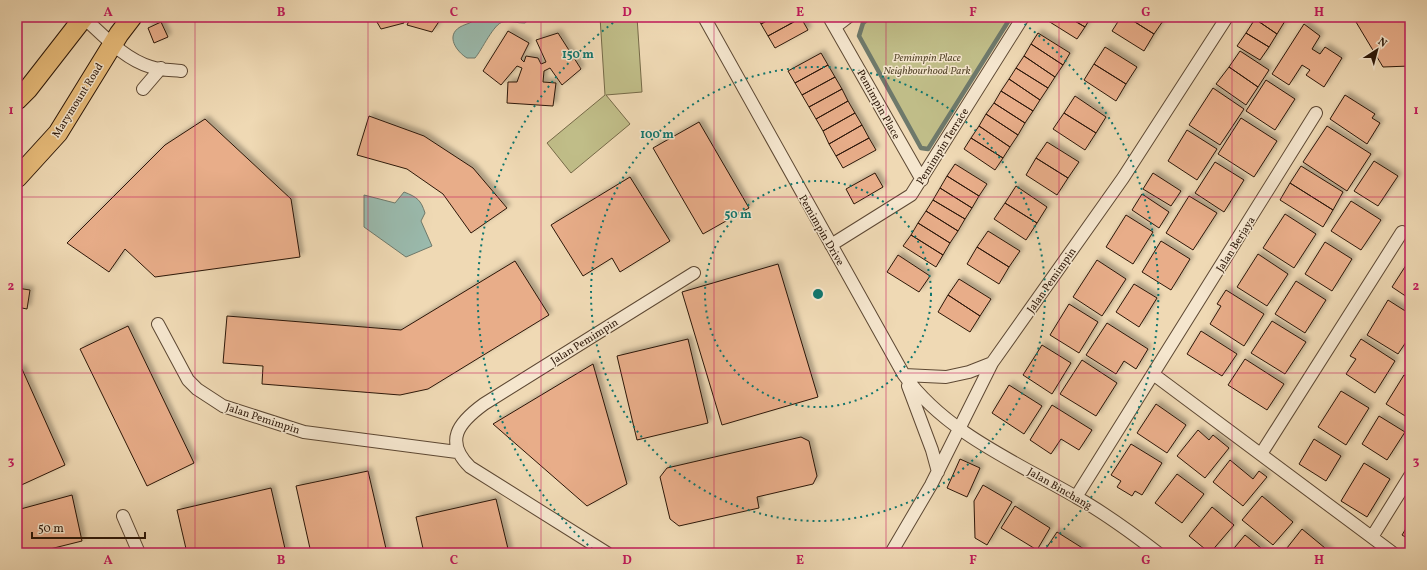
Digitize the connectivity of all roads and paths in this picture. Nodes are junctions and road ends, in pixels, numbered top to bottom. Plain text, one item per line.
1 (84, 17) edge
2 (132, 17) edge
3 (704, 17) edge
4 (848, 17) edge
5 (1023, 17) edge
6 (1227, 17) edge
7 (832, 22) edge
8 (113, 44) junction
9 (161, 68) junction
10 (182, 71) dead end
11 (143, 89) dead end
12 (17, 100) edge
13 (1316, 113) dead end
14 (17, 178) edge
15 (922, 180) junction
16 (1402, 232) dead end
17 (831, 245) junction
18 (694, 273) dead end
19 (158, 324) dead end
20 (992, 363) junction
21 (1153, 374) junction
22 (904, 375) junction
23 (958, 428) junction
24 (457, 452) junction
25 (1261, 454) junction
26 (938, 472) junction
27 (1410, 476) edge
28 (1076, 497) junction
29 (123, 516) dead end
30 (1372, 537) junction
31 (139, 553) edge
32 (607, 553) edge
33 (891, 553) edge
34 (1158, 553) edge
35 (1393, 553) edge

1 - 8 street
1 - 12 main road
2 - 8 main road, Marymount Road
3 - 17 street, Pemimpin Drive
4 - 7 street, Pemimpin Place
5 - 15 street, Pemimpin Terrace
6 - 20 street, Jalan Pemimpin
7 - 15 street, Pemimpin Place
8 - 9 street
8 - 14 main road, Marymount Road
9 - 10 street
9 - 11 street
13 - 21 street, Jalan Berjaya
15 - 17 street, Pemimpin Terrace
16 - 25 street
17 - 22 street, Pemimpin Drive
18 - 24 street, Jalan Pemimpin
19 - 24 street, Jalan Pemimpin
20 - 22 street
20 - 23 street, Jalan Pemimpin
21 - 25 street
21 - 28 street, Jalan Berjaya
22 - 23 street, Pemimpin Drive
22 - 26 street
23 - 26 street, Jalan Pemimpin
23 - 28 street, Jalan Binchang
24 - 32 street
25 - 30 street
26 - 33 street, Jalan Pemimpin
27 - 30 street
28 - 34 street, Jalan Binchang
29 - 31 street
30 - 35 street

